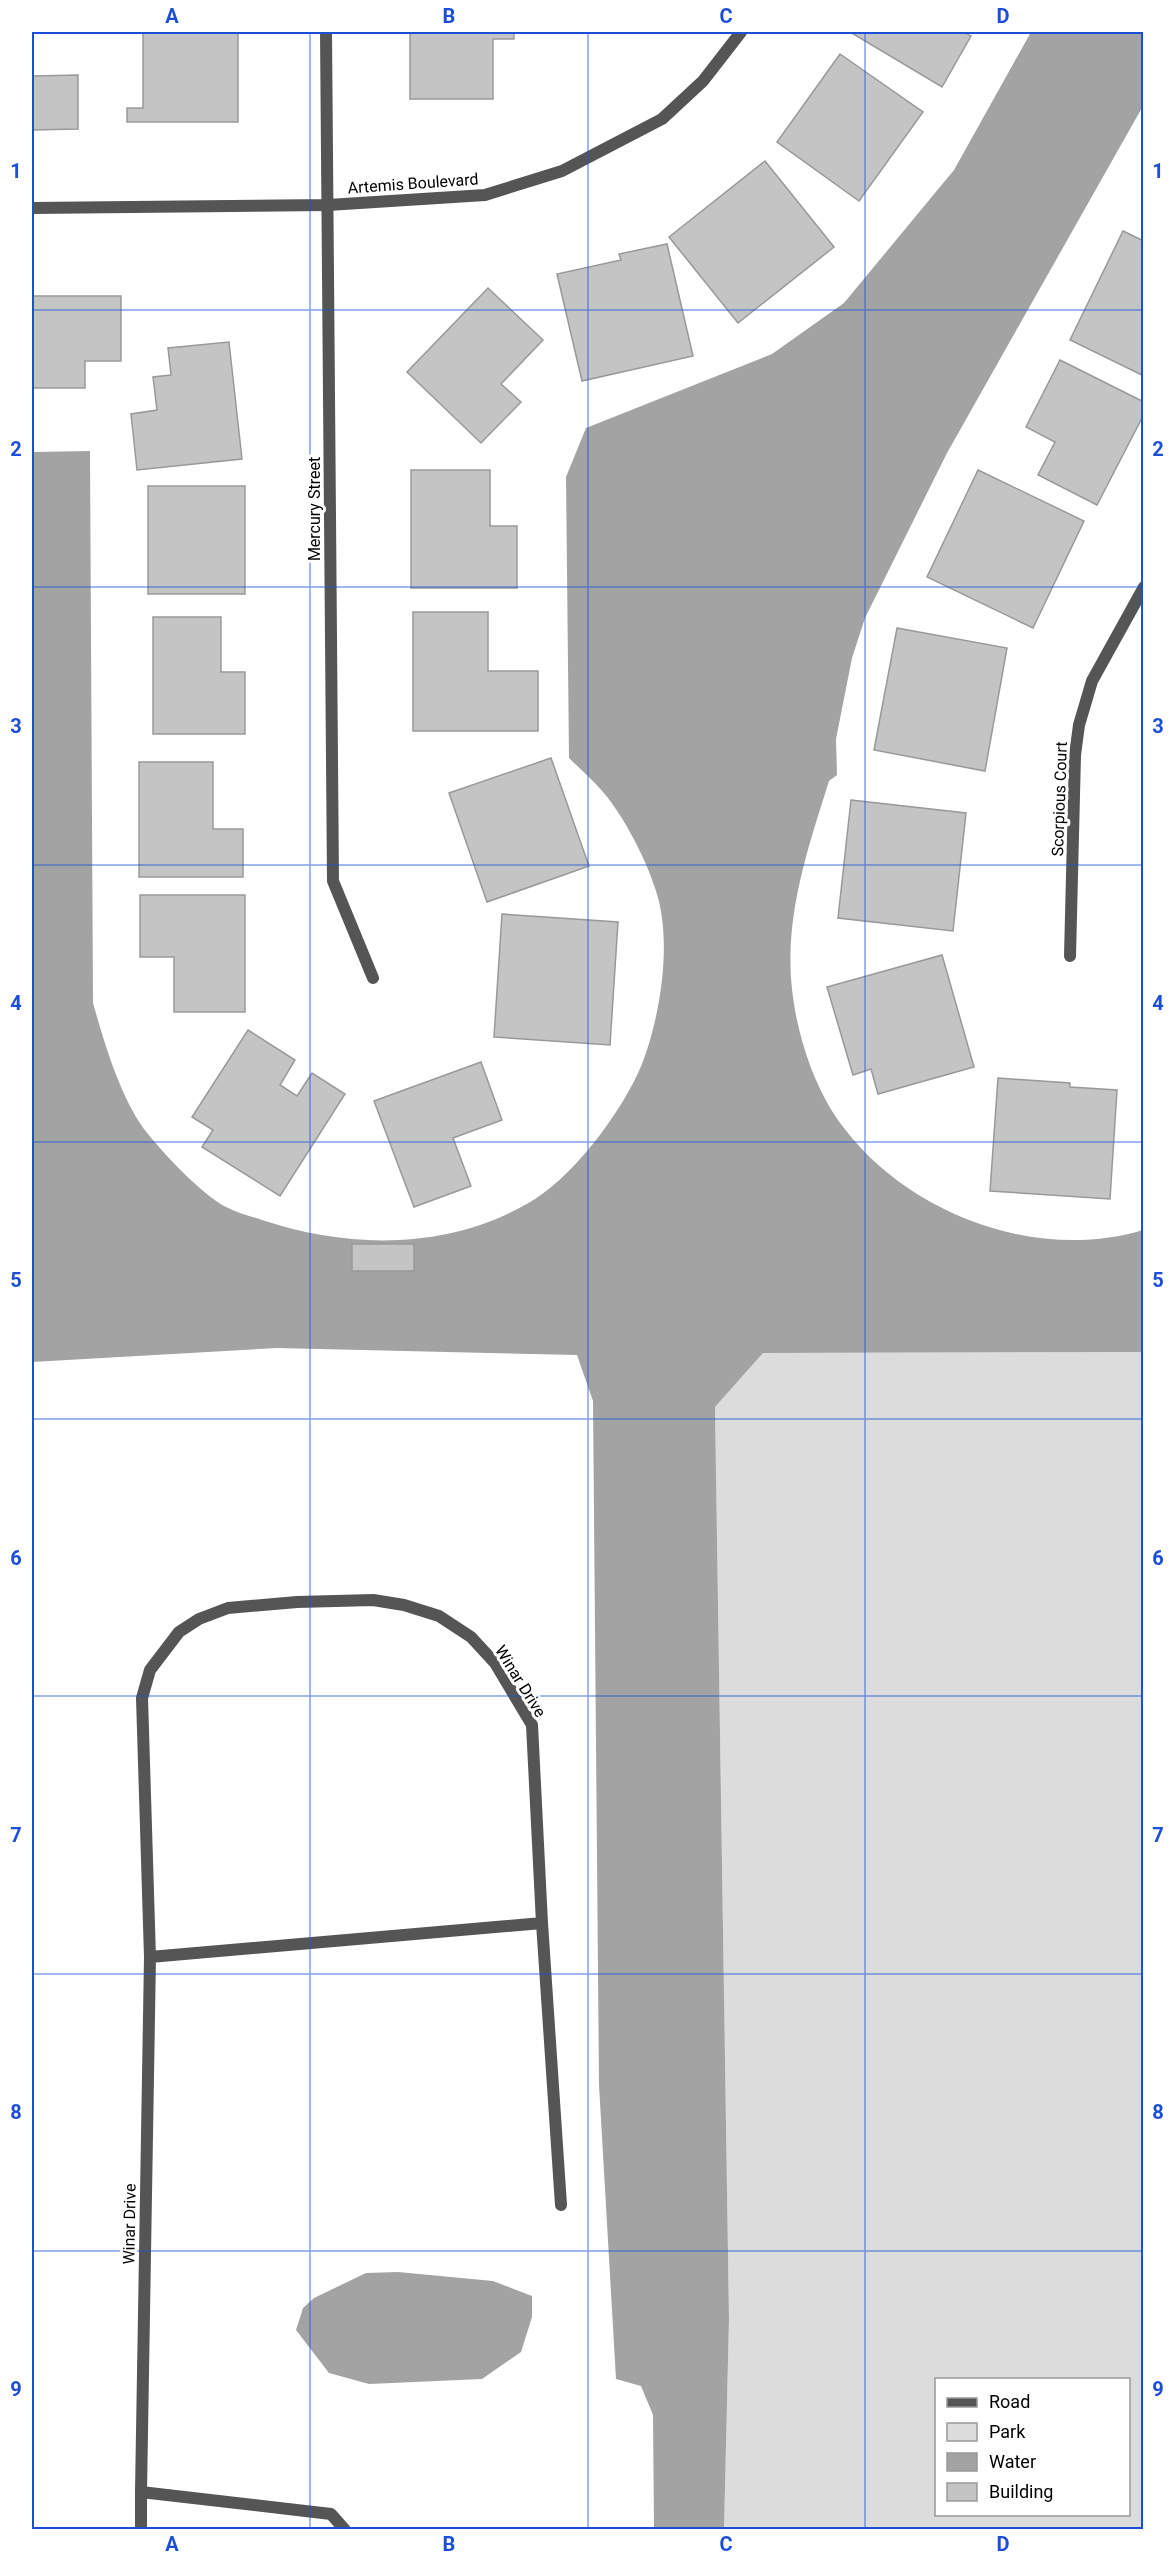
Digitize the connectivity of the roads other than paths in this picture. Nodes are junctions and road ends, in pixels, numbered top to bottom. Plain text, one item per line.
1 (326, 32) edge
2 (741, 32) edge
3 (328, 205) junction
4 (32, 208) edge
5 (1143, 587) edge
6 (1070, 956) dead end
7 (373, 978) dead end
8 (542, 1923) junction
9 (150, 1957) junction
10 (561, 2205) dead end
11 (141, 2493) junction
12 (141, 2529) edge
13 (345, 2529) edge

1 - 3 street, Mercury Street
2 - 3 street, Artemis Boulevard
3 - 4 street, Artemis Boulevard
3 - 7 street, Mercury Street
5 - 6 street, Scorpious Court
8 - 9 street
8 - 9 street, Winar Drive
8 - 10 street, Winar Drive
9 - 11 street, Winar Drive
11 - 12 street, Winar Drive
11 - 13 street

